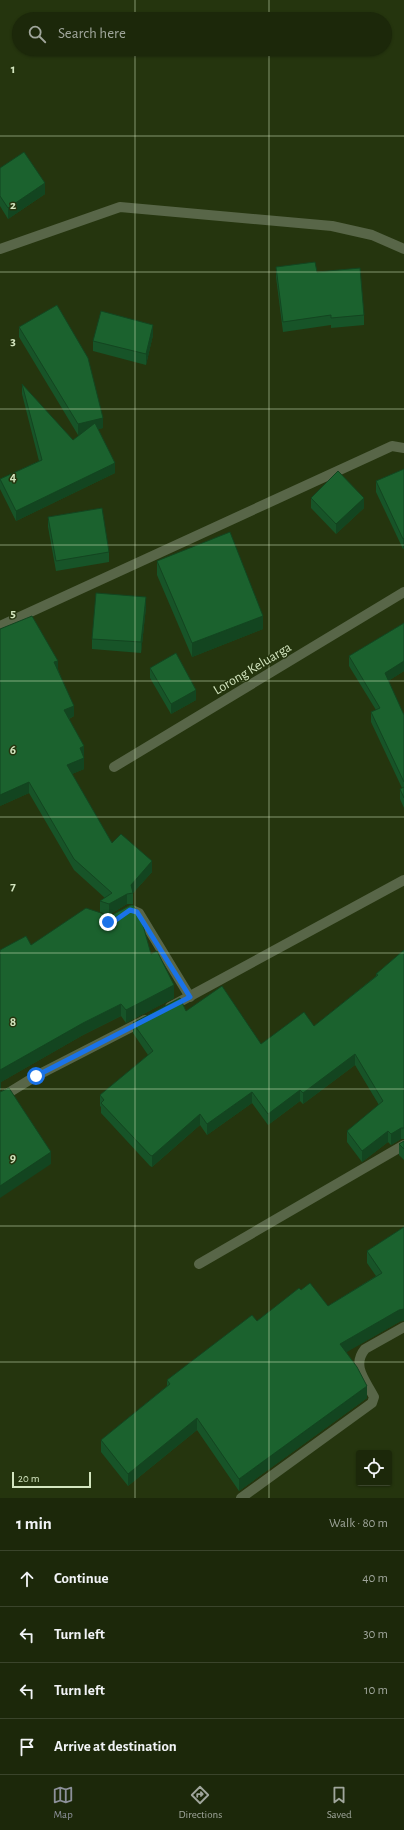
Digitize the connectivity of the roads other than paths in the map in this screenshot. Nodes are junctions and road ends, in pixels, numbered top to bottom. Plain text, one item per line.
1 (404, 248) edge
2 (0, 249) edge
3 (404, 448) edge
4 (404, 592) edge
5 (0, 626) edge
6 (114, 767) dead end
7 (404, 880) edge
8 (119, 918) edge
9 (190, 997) junction
10 (0, 1098) edge
11 (404, 1145) edge
12 (199, 1264) dead end
13 (404, 1327) edge
14 (241, 1498) edge

1 - 2 street
3 - 5 street
4 - 6 street, Lorong Keluarga
7 - 9 street
8 - 9 street
9 - 10 street
11 - 12 street
13 - 14 street

